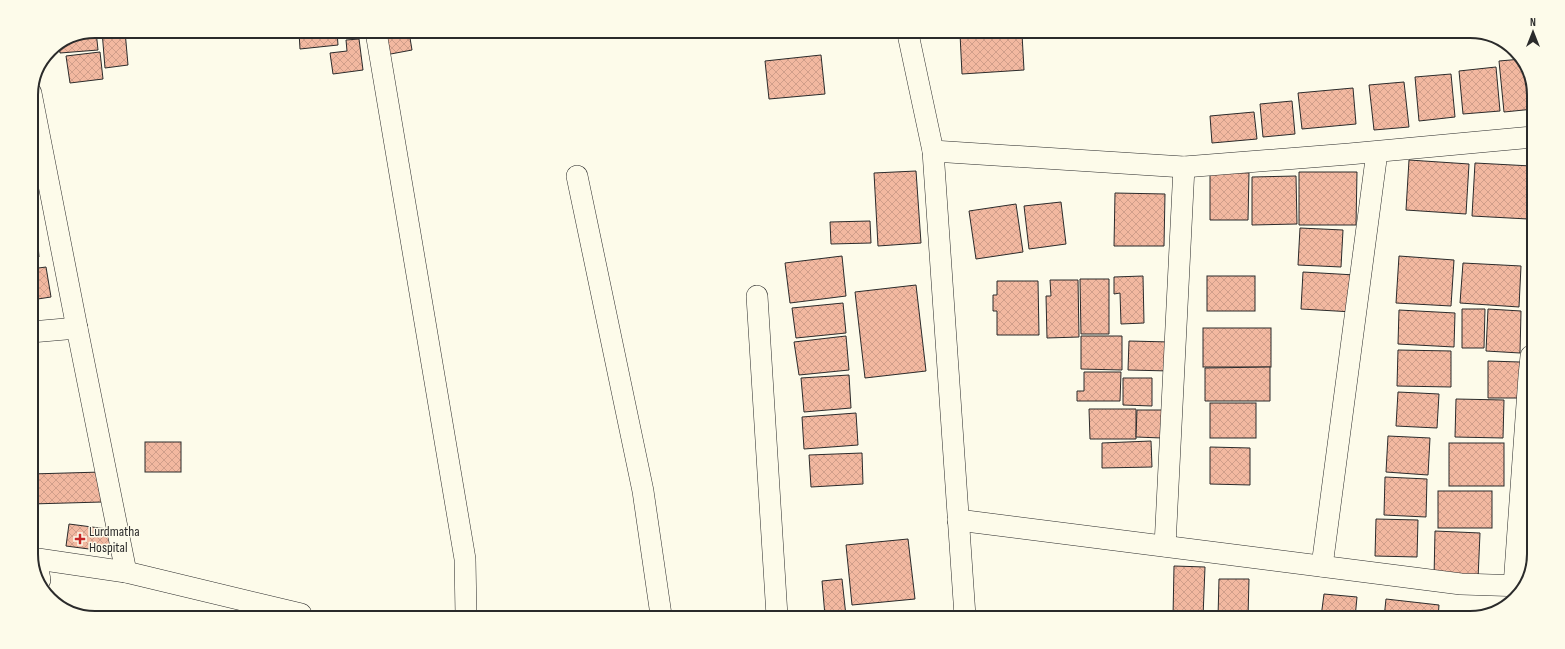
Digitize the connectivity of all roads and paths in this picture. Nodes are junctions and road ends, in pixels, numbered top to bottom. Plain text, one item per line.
1 (377, 38) edge
2 (909, 38) edge
3 (38, 130) edge
4 (1527, 138) edge
5 (933, 151) junction
6 (1377, 152) junction
7 (1184, 167) junction
8 (577, 176) dead end
9 (757, 296) dead end
10 (76, 328) junction
11 (38, 331) edge
12 (1527, 427) edge
13 (958, 520) junction
14 (1165, 546) junction
15 (38, 559) edge
16 (1322, 566) junction
17 (126, 572) junction
18 (1518, 584) edge
19 (1518, 586) edge
20 (228, 605) edge
21 (277, 611) edge
22 (466, 611) edge
23 (660, 611) edge
24 (777, 611) edge
25 (964, 611) edge

1 - 22 street
2 - 5 street
3 - 10 street
4 - 6 street
5 - 7 street
5 - 13 street
6 - 7 street
6 - 16 street
7 - 14 street
8 - 23 street
9 - 24 street
10 - 11 street
10 - 17 street
12 - 18 street
13 - 14 street
13 - 25 street
14 - 16 street
15 - 17 street
16 - 19 street
17 - 20 street
20 - 21 street

